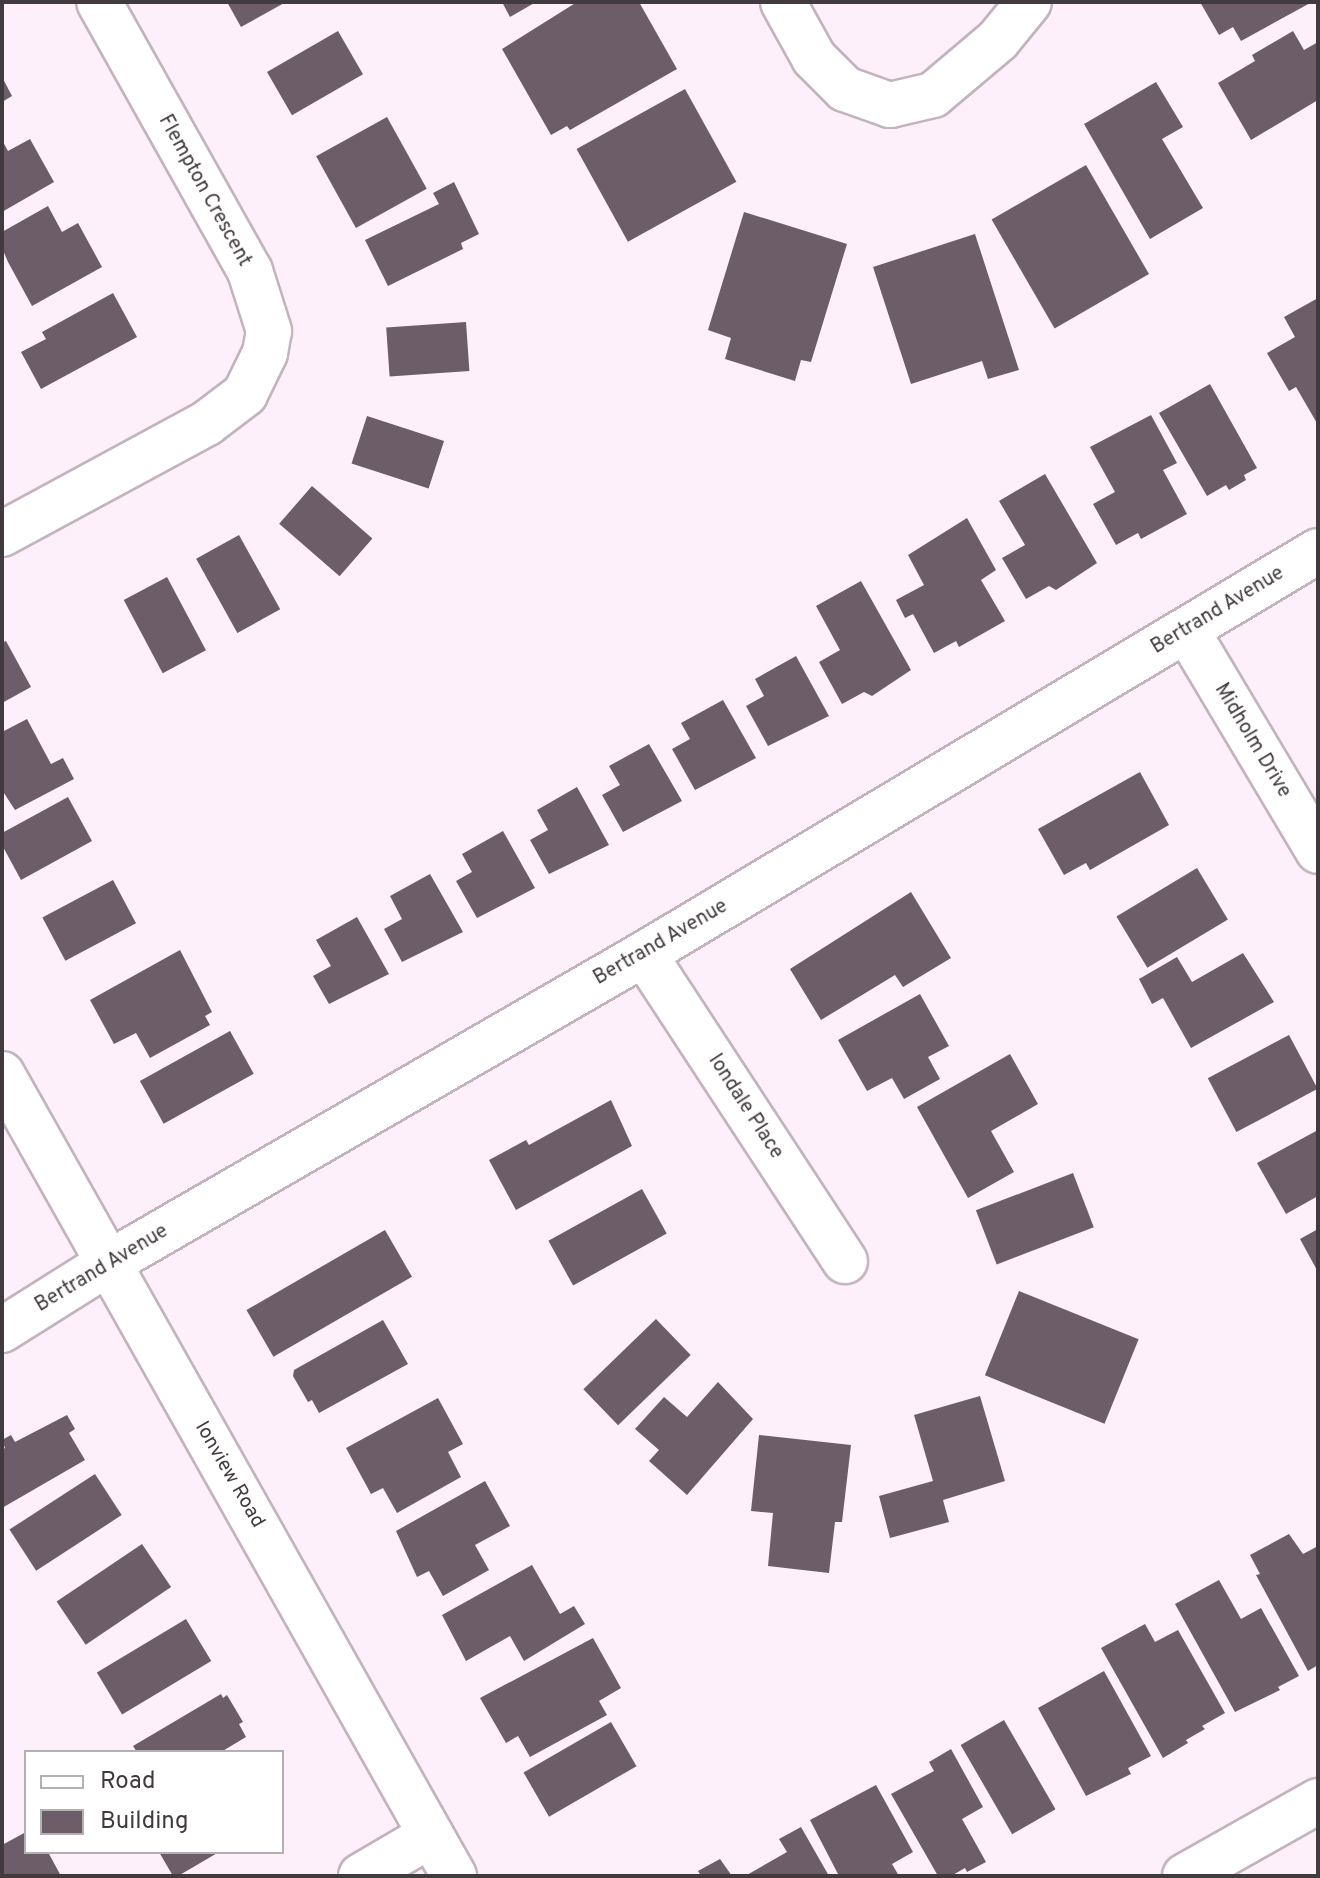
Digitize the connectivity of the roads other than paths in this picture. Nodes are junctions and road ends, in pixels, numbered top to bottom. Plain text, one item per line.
1 (99, 2) edge
2 (783, 2) edge
3 (1029, 2) edge
4 (2, 534) edge
5 (1318, 551) edge
6 (1187, 631) junction
7 (1318, 851) edge
8 (644, 954) junction
9 (2, 1074) edge
10 (845, 1261) dead end
11 (107, 1264) junction
12 (2, 1330) edge
13 (1318, 1801) edge
14 (431, 1835) junction
15 (361, 1876) edge
16 (454, 1876) edge
17 (1185, 1876) edge

1 - 4 street, Flempton Crescent
2 - 3 street
5 - 6 street, Bertrand Avenue
6 - 7 street, Midholm Drive
6 - 8 street, Bertrand Avenue
8 - 10 street, Iondale Place
8 - 11 street, Bertrand Avenue
9 - 11 street, Ionview Road
11 - 12 street, Bertrand Avenue
11 - 14 street, Ionview Road
13 - 17 street
14 - 15 street
14 - 16 street, Ionview Road

